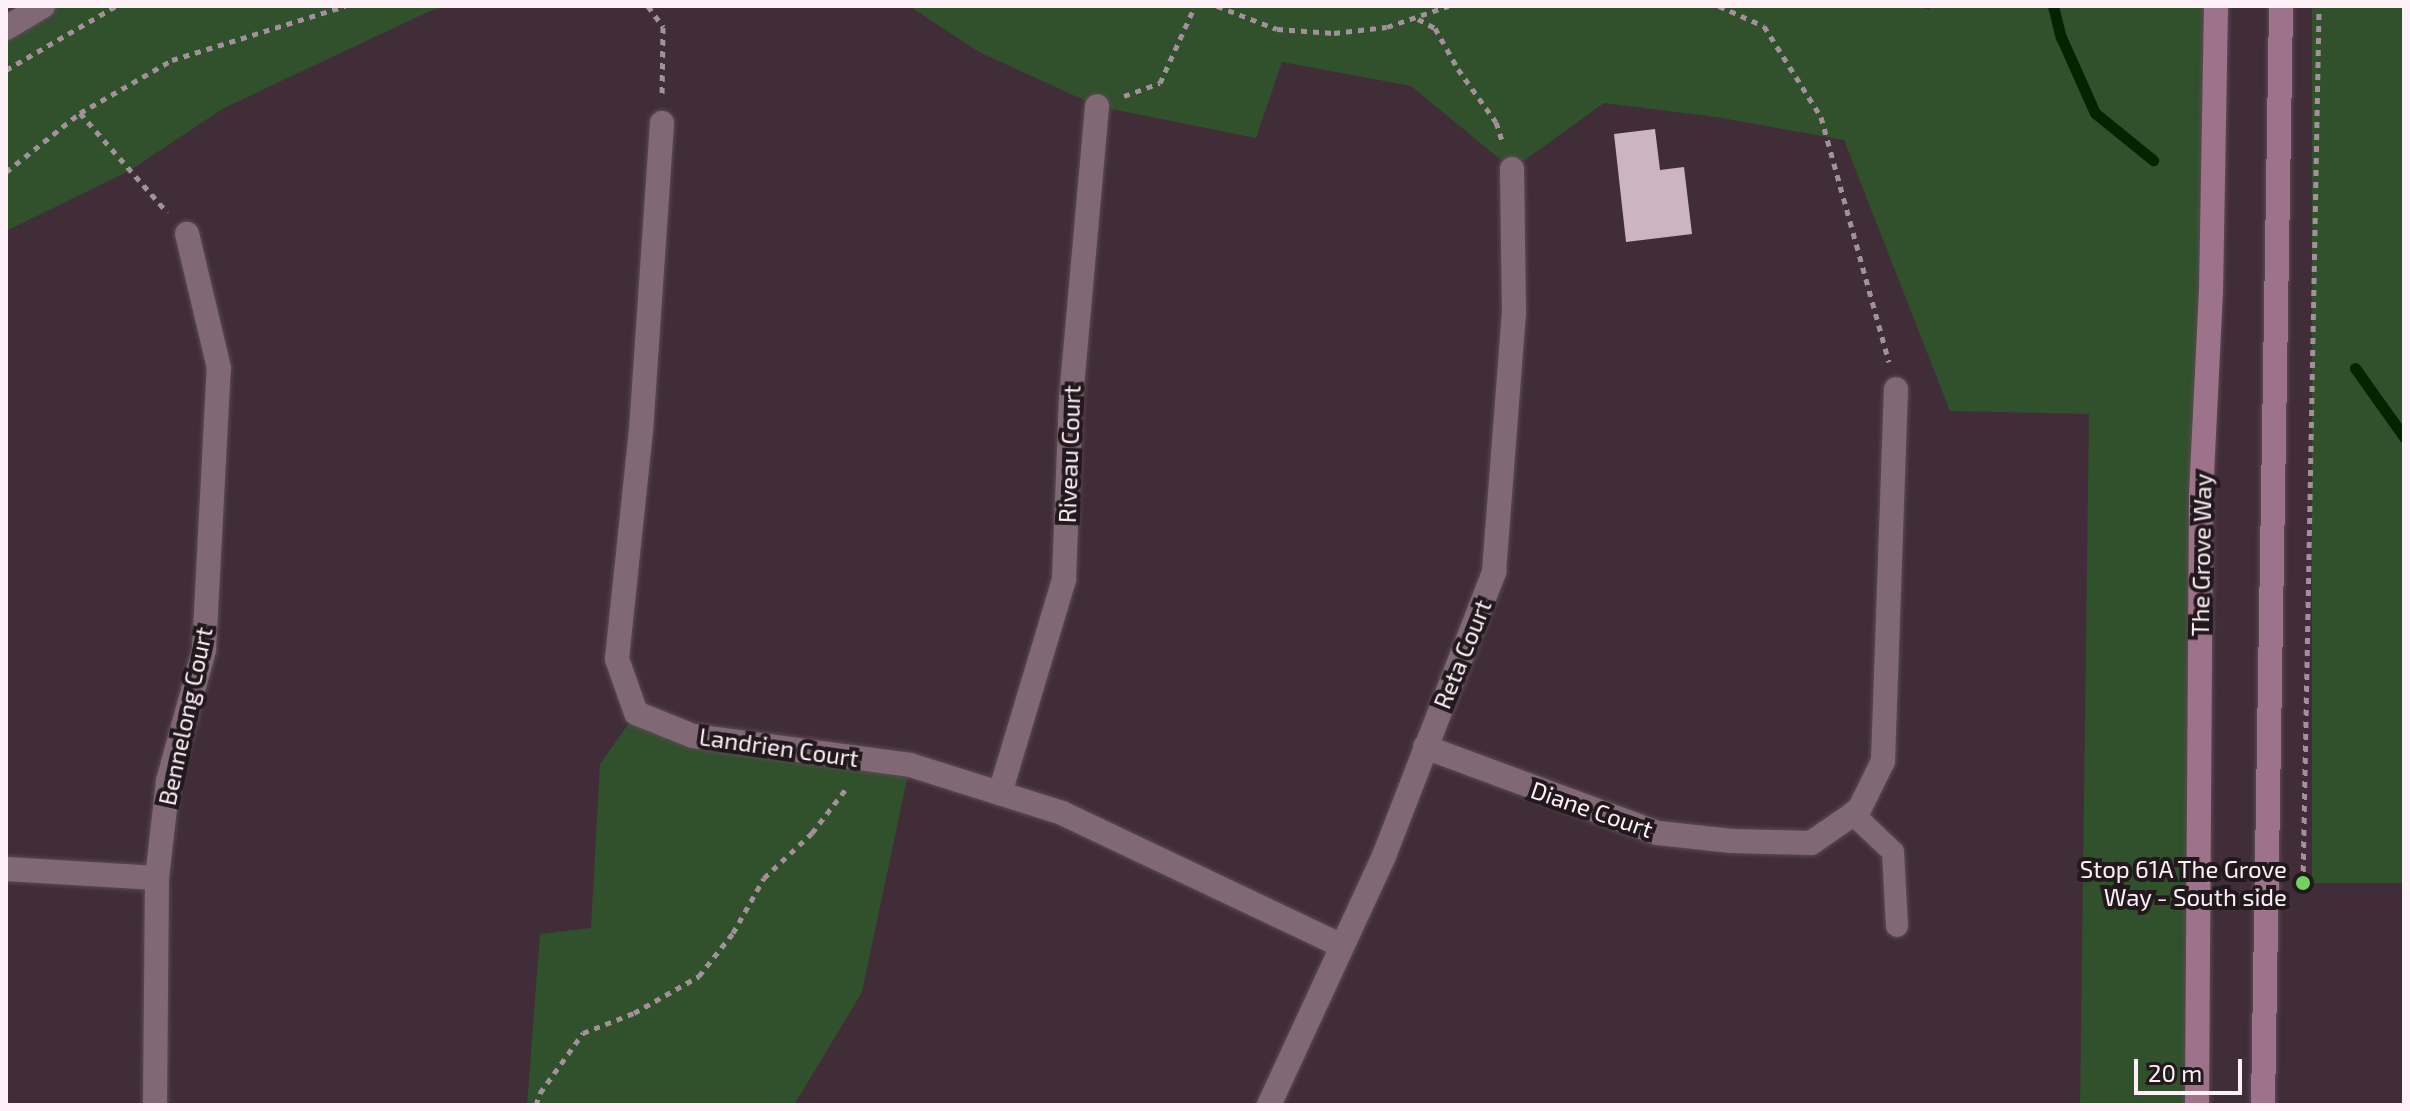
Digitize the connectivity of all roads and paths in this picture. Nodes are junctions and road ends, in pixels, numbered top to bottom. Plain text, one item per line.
1 (43, 6) edge
2 (116, 6) edge
3 (345, 6) edge
4 (648, 6) edge
5 (1195, 6) edge
6 (1217, 6) edge
7 (1448, 6) edge
8 (1719, 6) edge
9 (2216, 6) edge
10 (2281, 6) edge
11 (2319, 6) edge
12 (1417, 19) junction
13 (6, 28) edge
14 (6, 70) edge
15 (1097, 106) joint
16 (80, 113) junction
17 (662, 123) joint
18 (1512, 169) joint
19 (6, 172) edge
20 (187, 234) joint
21 (1896, 389) joint
22 (1425, 747) junction
23 (868, 759) junction
24 (1000, 793) junction
25 (1853, 814) junction
26 (6, 869) edge
27 (157, 878) junction
28 (2303, 883) dead end
29 (1897, 926) dead end
30 (1340, 945) junction
31 (155, 1105) edge
32 (536, 1105) edge
33 (1269, 1105) edge
34 (2197, 1105) edge
35 (2263, 1105) edge

1 - 13 street
2 - 14 path
3 - 16 path
4 - 17 path
5 - 15 path
6 - 12 path
7 - 12 path
8 - 21 path
9 - 34 main road, The Grove Way
10 - 35 main road
11 - 28 path
12 - 18 path
15 - 24 street, Riveau Court
16 - 19 path
16 - 20 path
17 - 23 street, Landrien Court
18 - 22 street, Reta Court
20 - 27 street, Bennelong Court
21 - 25 street, Diane Court
22 - 25 street, Diane Court
22 - 30 street, Reta Court
23 - 24 street, Landrien Court
23 - 32 path
24 - 30 street, Landrien Court
25 - 29 lane
26 - 27 street
27 - 31 street, Bennelong Court
30 - 33 street, Reta Court

